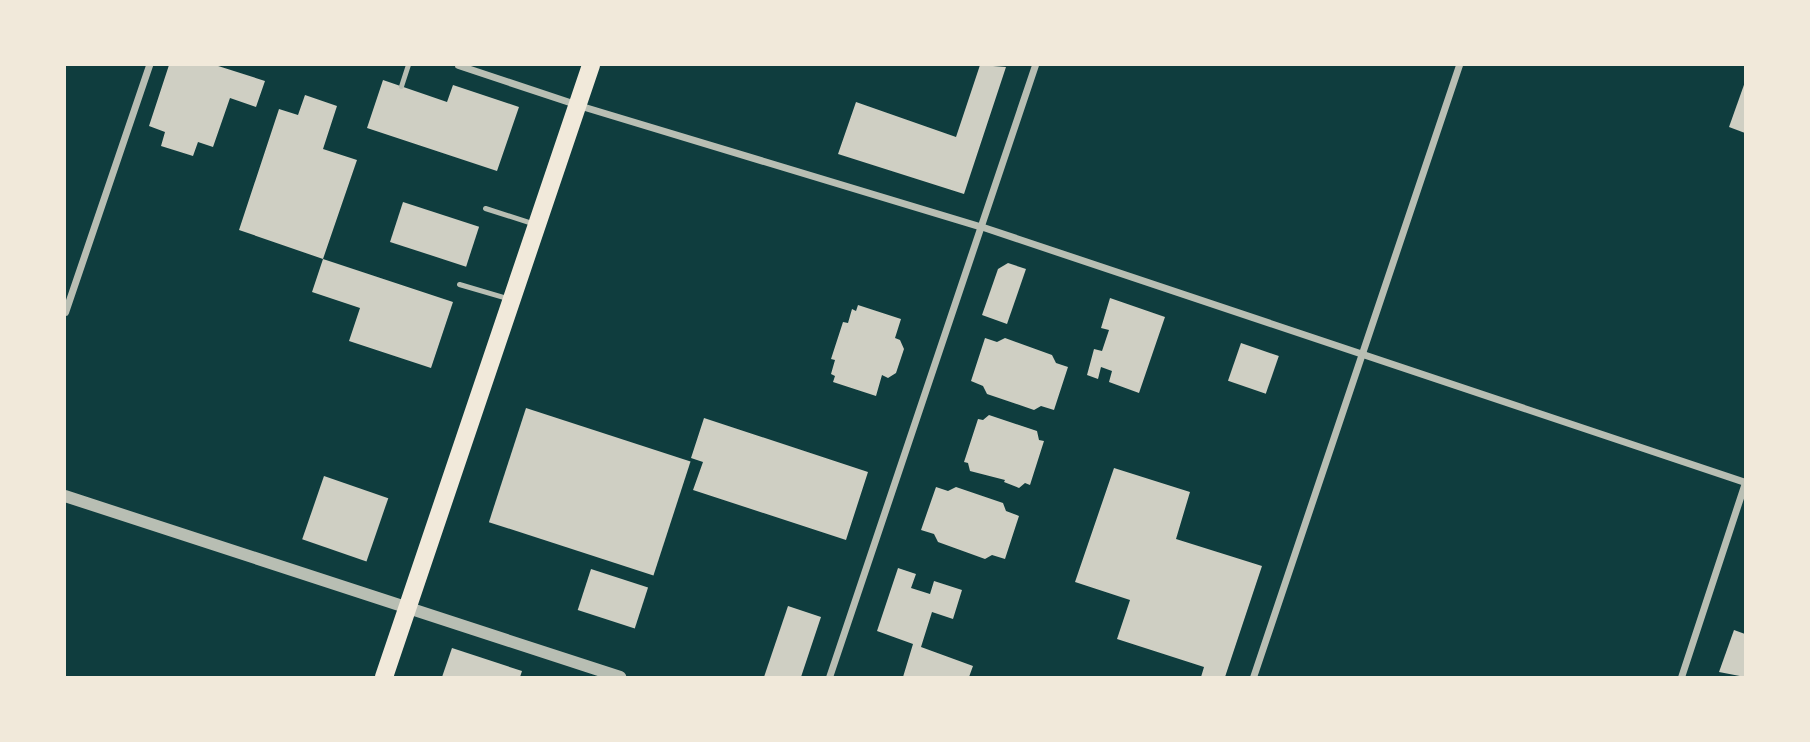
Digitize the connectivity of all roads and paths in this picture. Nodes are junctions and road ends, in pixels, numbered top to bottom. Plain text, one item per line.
1 (149, 65) edge
2 (408, 65) edge
3 (458, 65) edge
4 (591, 65) edge
5 (1035, 65) edge
6 (1459, 65) edge
7 (401, 86) dead end
8 (578, 105) junction
9 (485, 208) dead end
10 (538, 225) junction
11 (980, 226) junction
12 (459, 284) dead end
13 (513, 300) junction
14 (65, 312) edge
15 (1361, 355) junction
16 (1745, 482) edge
17 (65, 496) edge
18 (409, 607) junction
19 (384, 677) edge
20 (620, 677) edge
21 (829, 677) edge
22 (1253, 677) edge
23 (1681, 677) edge

1 - 14 street
2 - 7 lane
3 - 8 street
4 - 8 main road
5 - 11 street
6 - 15 street
8 - 10 main road
8 - 11 street
9 - 10 lane
10 - 13 main road
11 - 15 street
11 - 21 street
12 - 13 lane
13 - 18 main road
15 - 16 street
15 - 22 street
16 - 23 street
17 - 18 street
18 - 19 main road
18 - 20 street

